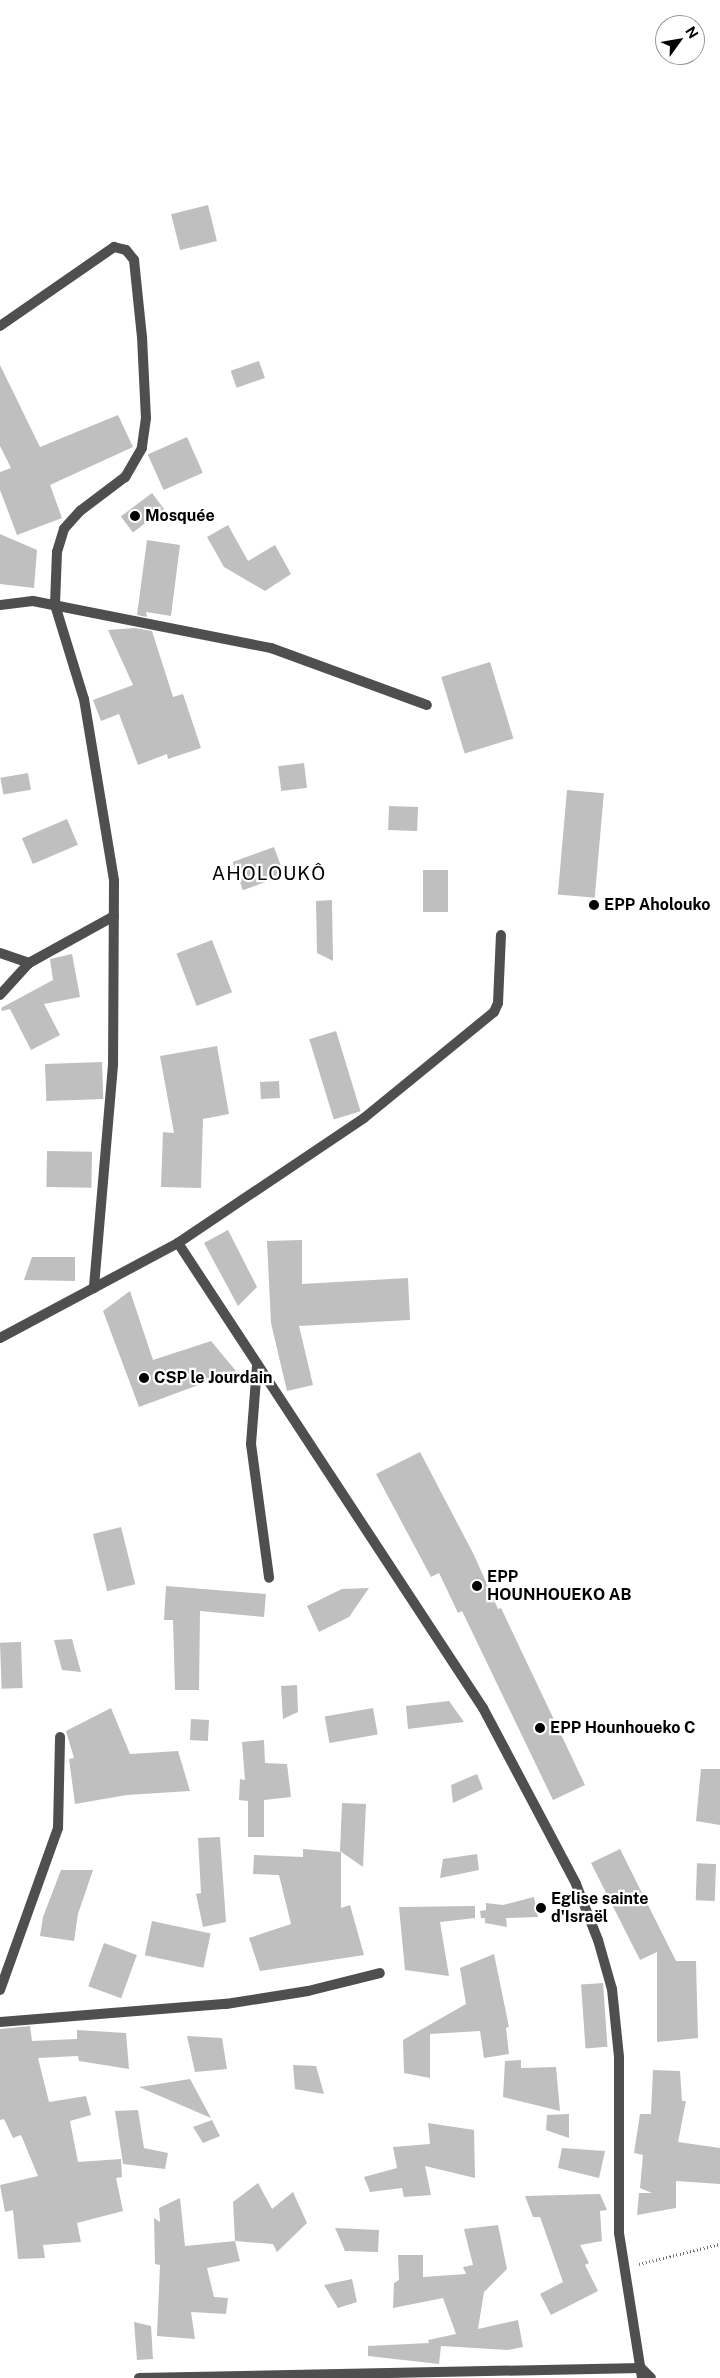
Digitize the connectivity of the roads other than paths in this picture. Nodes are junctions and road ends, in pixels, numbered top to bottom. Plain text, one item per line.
1 (0, 326) edge
2 (0, 605) edge
3 (55, 605) junction
4 (427, 705) dead end
5 (114, 916) junction
6 (501, 935) dead end
7 (0, 953) edge
8 (28, 963) junction
9 (0, 995) edge
10 (178, 1243) junction
11 (94, 1288) junction
12 (0, 1338) edge
13 (257, 1366) junction
14 (269, 1578) dead end
15 (60, 1737) dead end
16 (380, 1973) dead end
17 (0, 1990) edge
18 (0, 2022) edge
19 (642, 2373) edge
20 (186, 2376) edge
21 (139, 2378) edge
22 (651, 2378) edge

1 - 3 street
2 - 3 street
3 - 4 street
3 - 5 street
5 - 8 street
5 - 11 street
6 - 10 street
7 - 8 street
8 - 9 street
10 - 11 street
10 - 13 street
11 - 12 street
13 - 14 street
13 - 19 street
15 - 17 street
16 - 18 street
19 - 20 street
19 - 22 street
20 - 21 street

